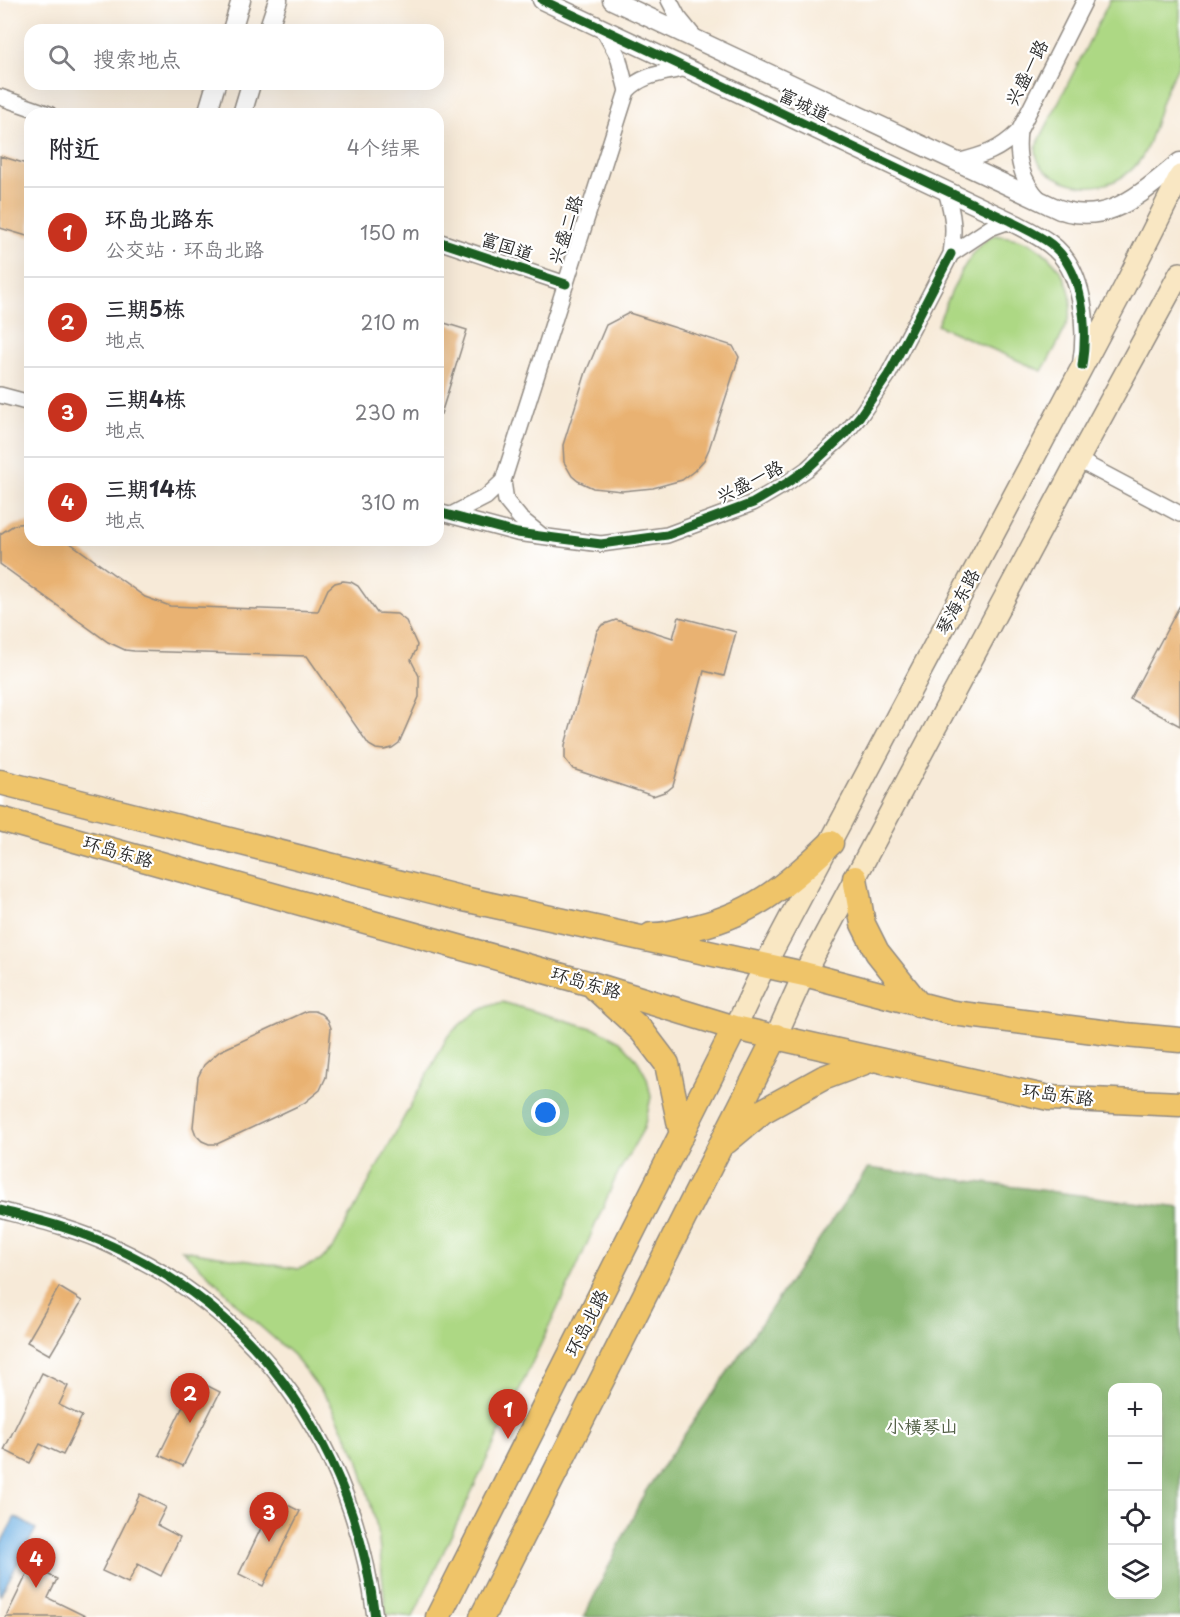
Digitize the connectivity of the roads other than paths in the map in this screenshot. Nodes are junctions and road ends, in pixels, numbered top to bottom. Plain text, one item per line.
1 (242, 0) edge
2 (542, 0) edge
3 (612, 0) edge
4 (669, 0) edge
5 (1085, 0) edge
6 (278, 1) edge
7 (234, 24) edge
8 (270, 24) edge
9 (603, 29) junction
10 (697, 40) junction
11 (687, 68) junction
12 (214, 90) edge
13 (249, 90) edge
14 (627, 91) junction
15 (0, 97) edge
16 (32, 108) edge
17 (209, 108) edge
18 (244, 108) edge
19 (1019, 131) junction
20 (957, 162) junction
21 (1180, 162) edge
22 (1180, 176) edge
23 (946, 191) junction
24 (1042, 202) junction
25 (1010, 221) junction
26 (444, 244) edge
27 (951, 254) junction
28 (1180, 273) edge
29 (566, 284) junction
30 (1082, 366) junction
31 (0, 395) edge
32 (24, 401) edge
33 (1078, 460) junction
34 (503, 481) junction
35 (444, 514) edge
36 (1180, 514) edge
37 (543, 537) junction
38 (0, 782) edge
39 (0, 819) edge
40 (831, 843) junction
41 (855, 878) junction
42 (604, 931) junction
43 (765, 965) junction
44 (804, 974) junction
45 (591, 984) junction
46 (919, 1005) junction
47 (735, 1028) junction
48 (776, 1036) junction
49 (1180, 1040) edge
50 (873, 1059) junction
51 (1180, 1104) edge
52 (682, 1135) junction
53 (717, 1150) junction
54 (0, 1210) edge
55 (375, 1617) edge
56 (438, 1617) edge
57 (482, 1617) edge

1 - 7 street
2 - 9 street, 富城道
3 - 10 street, 富城道
4 - 10 street
5 - 19 street, 兴盛一路
6 - 8 street
9 - 11 street, 富城道
9 - 14 street
10 - 20 street, 富城道
11 - 14 street
11 - 23 street, 富城道
12 - 17 street
13 - 18 street
14 - 29 street, 兴盛二路
15 - 16 street
19 - 20 street, 兴盛一路
19 - 24 street, 兴盛一路
20 - 24 street, 富城道
21 - 24 street, 富城道
22 - 30 main road, 琴海东路
23 - 25 street, 富城道
23 - 27 street
25 - 27 street
25 - 30 street, 富城道
26 - 29 street, 富国道
27 - 37 street, 兴盛一路
28 - 33 main road
29 - 34 street, 兴盛二路
30 - 40 main road, 琴海东路
31 - 32 street
33 - 36 street
33 - 41 main road
34 - 35 street
34 - 37 street
35 - 37 street, 兴盛一路
38 - 42 main road
39 - 45 main road, 环岛东路
40 - 42 main road
40 - 43 main road, 琴海东路
41 - 44 main road
41 - 46 main road
42 - 43 main road
43 - 44 main road
43 - 47 main road, 琴海东路
44 - 46 main road
44 - 48 main road
45 - 47 main road, 环岛东路
45 - 52 main road
46 - 49 main road
47 - 48 main road, 环岛东路
47 - 52 main road, 环岛北路
48 - 50 main road, 环岛东路
48 - 53 main road
50 - 51 main road, 环岛东路
50 - 53 main road
52 - 56 main road, 环岛北路
53 - 57 main road
54 - 55 street

